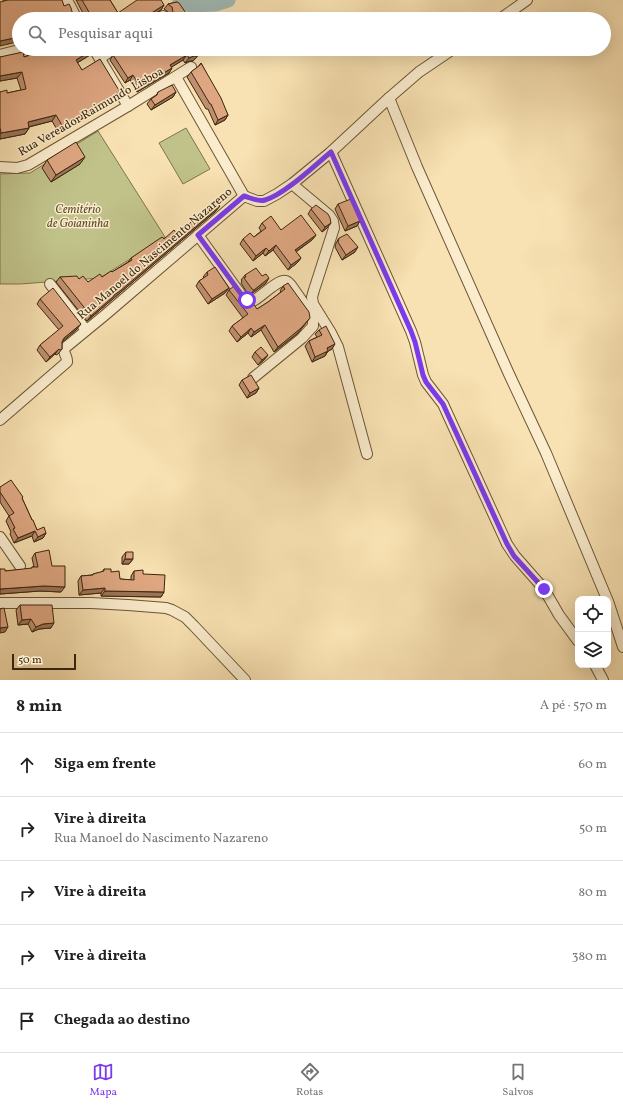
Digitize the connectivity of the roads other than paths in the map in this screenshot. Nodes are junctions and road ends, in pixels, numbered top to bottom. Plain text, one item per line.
1 (67, 0) edge
2 (527, 0) edge
3 (73, 12) edge
4 (510, 12) edge
5 (12, 52) edge
6 (0, 55) edge
7 (103, 56) edge
8 (443, 56) edge
9 (100, 58) joint
10 (191, 67) dead end
11 (176, 77) junction
12 (389, 98) junction
13 (128, 106) junction
14 (331, 152) junction
15 (0, 167) edge
16 (292, 184) junction
17 (244, 196) junction
18 (198, 235) junction
19 (50, 284) dead end
20 (86, 330) junction
21 (253, 378) edge
22 (0, 420) edge
23 (367, 454) dead end
24 (0, 537) edge
25 (20, 566) dead end
26 (606, 596) edge
27 (0, 604) edge
28 (611, 609) edge
29 (575, 637) edge
30 (623, 647) edge
31 (597, 668) edge
32 (245, 680) edge
33 (603, 680) edge

1 - 3 street
2 - 4 street
5 - 6 street
7 - 9 street
8 - 12 street
9 - 13 street
10 - 11 street, Rua Vereador Raimundo Lisboa
11 - 13 street, Rua Vereador Raimundo Lisboa
11 - 17 street, Rua Manoel do Nascimento Nazareno
12 - 14 street
12 - 26 street
13 - 15 street, Rua Vereador Raimundo Lisboa
14 - 16 street
14 - 29 street
16 - 17 street
16 - 23 street
17 - 18 street, Rua Manoel do Nascimento Nazareno
18 - 20 street, Rua Manoel do Nascimento Nazareno
18 - 21 street
19 - 20 street
20 - 22 street, Rua Manoel do Nascimento Nazareno
24 - 25 street
27 - 32 street
28 - 30 street
31 - 33 street

